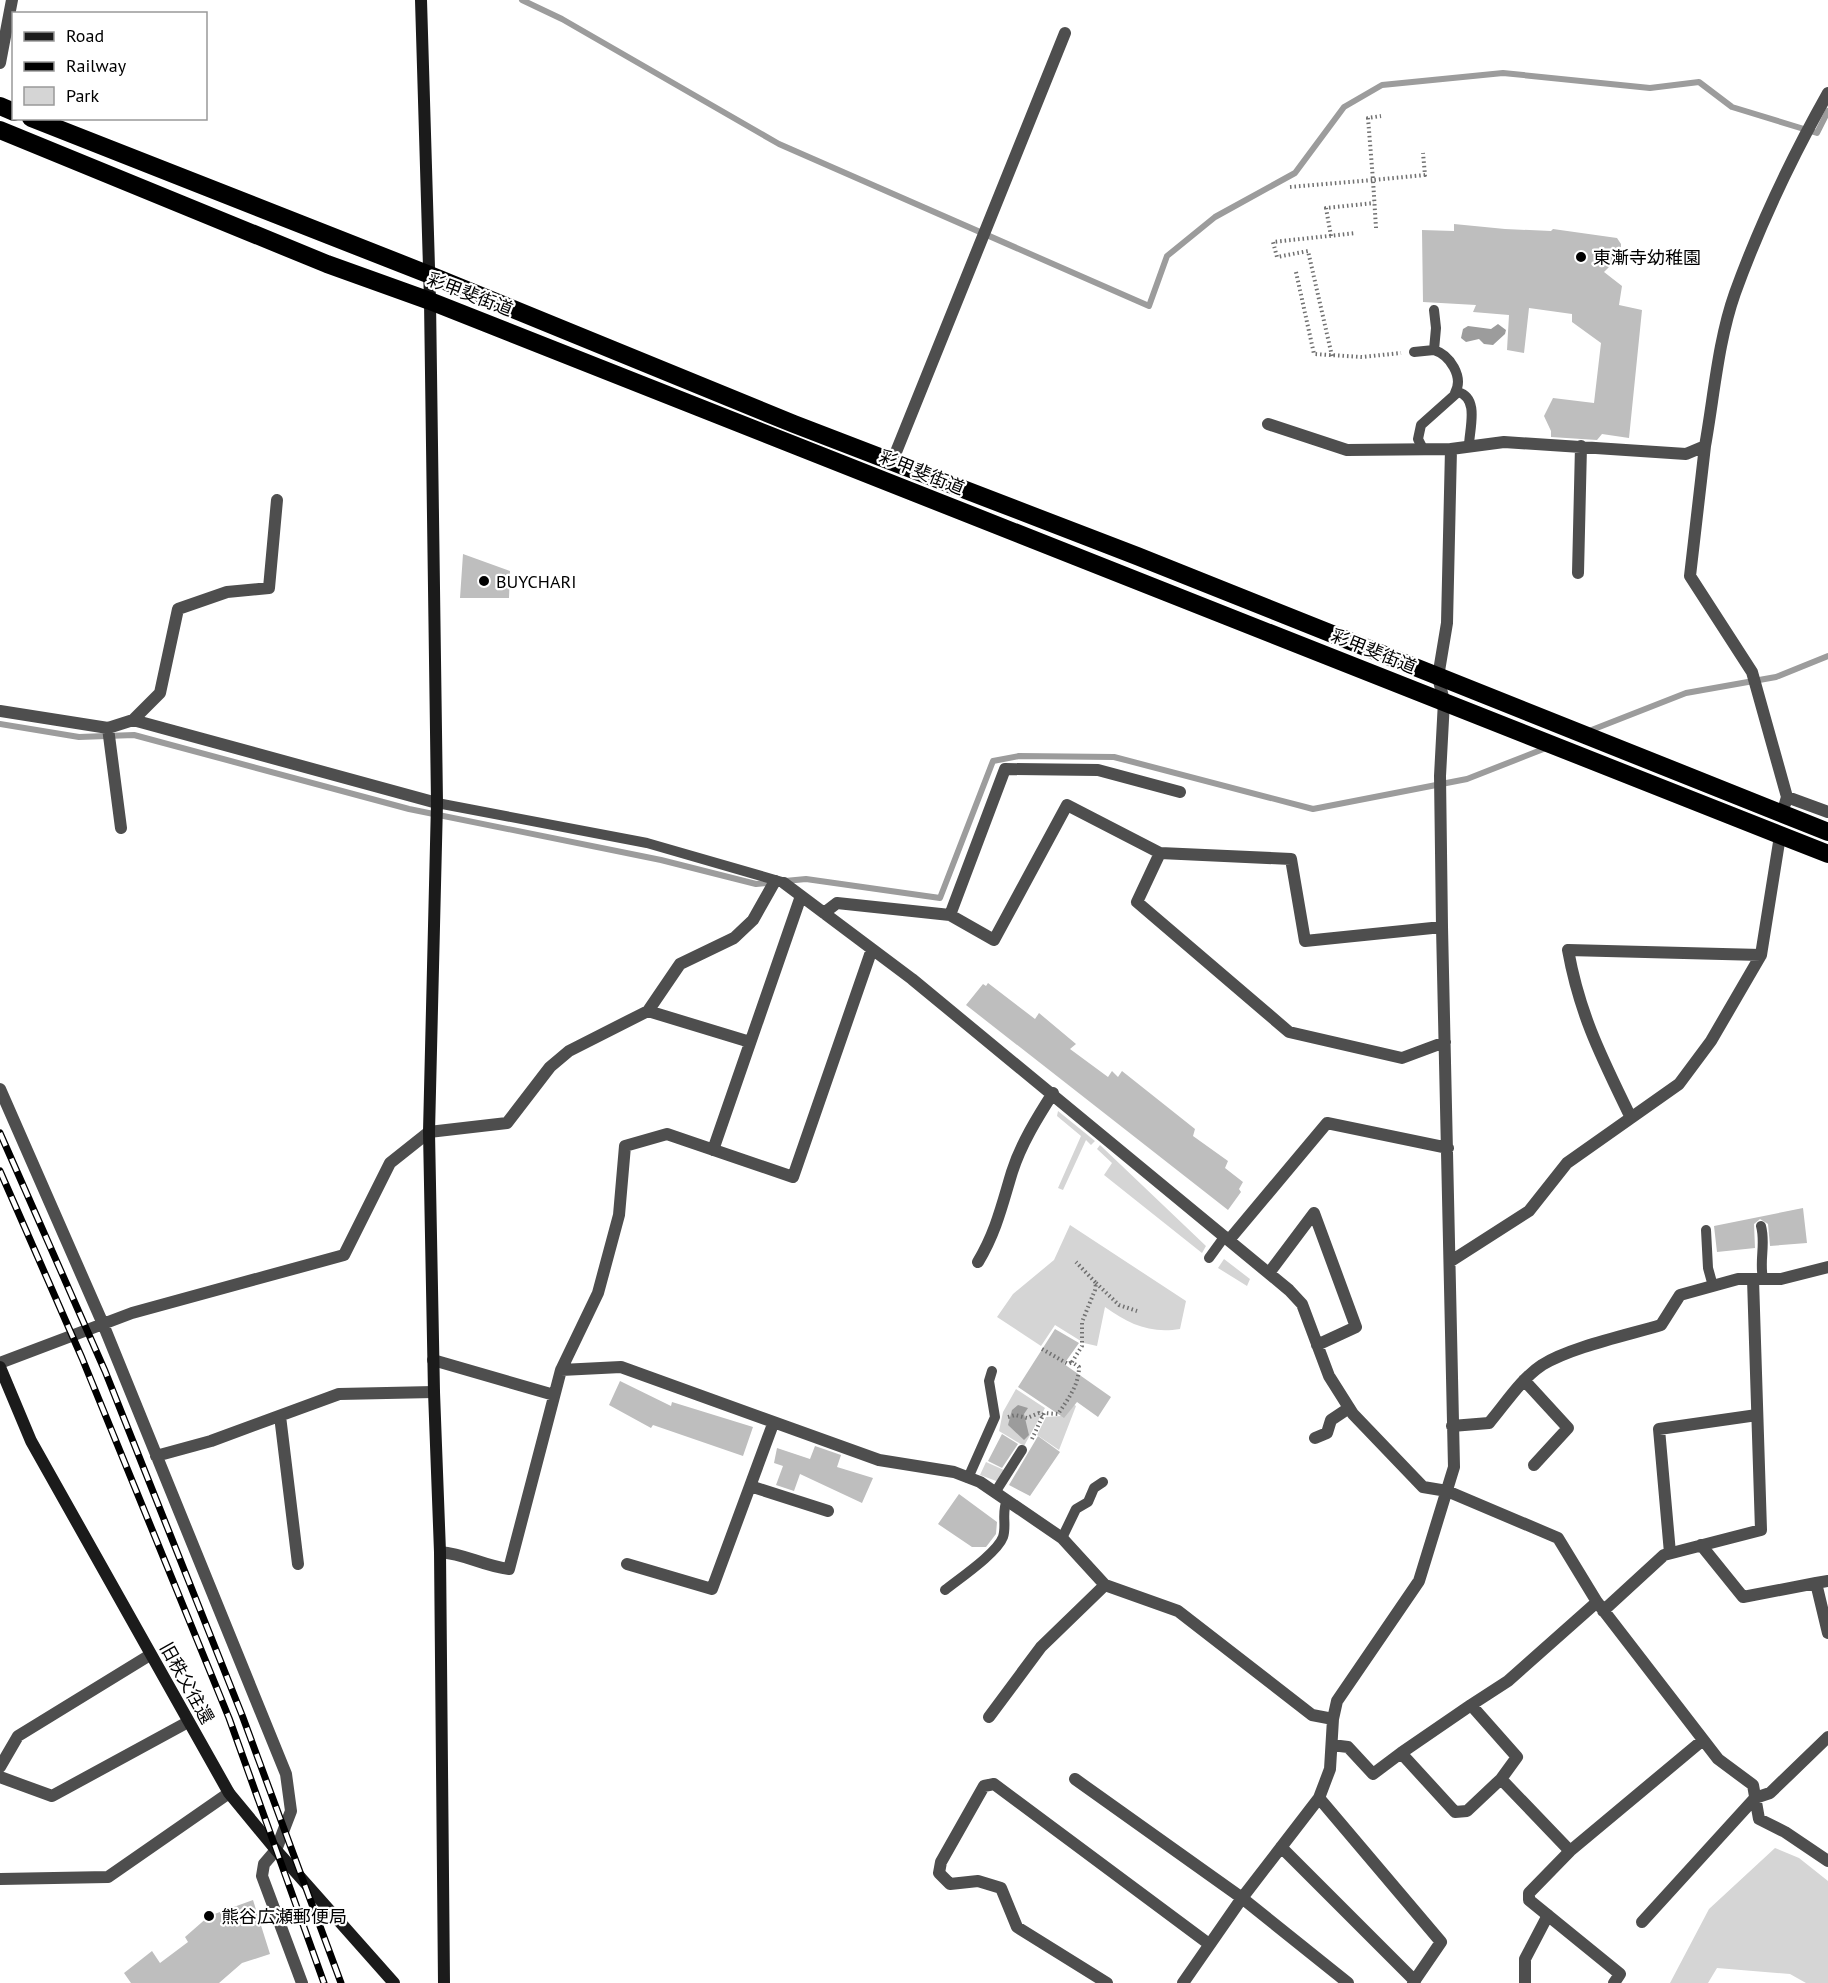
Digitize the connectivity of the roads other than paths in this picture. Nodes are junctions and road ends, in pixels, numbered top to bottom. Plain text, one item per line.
1 (12, 0) edge
2 (421, 0) edge
3 (1065, 33) dead end
4 (0, 63) edge
5 (1828, 93) edge
6 (36, 120) edge
7 (0, 130) edge
8 (430, 275) junction
9 (430, 301) junction
10 (1434, 310) dead end
11 (1434, 350) junction
12 (1414, 352) road end
13 (1455, 393) junction
14 (1268, 424) dead end
15 (1469, 446) junction
16 (1581, 446) junction
17 (1705, 446) junction
18 (1423, 449) junction
19 (1451, 449) junction
20 (892, 462) junction
21 (277, 500) dead end
22 (1578, 573) dead end
23 (1438, 677) junction
24 (1444, 701) junction
25 (0, 711) edge
26 (133, 720) junction
27 (108, 728) junction
28 (1180, 792) dead end
29 (437, 803) junction
30 (1784, 806) junction
31 (1828, 812) edge
32 (120, 828) dead end
33 (1828, 832) edge
34 (1780, 836) junction
35 (1161, 853) junction
36 (1828, 854) edge
37 (779, 882) junction
38 (801, 896) junction
39 (824, 913) junction
40 (950, 915) junction
41 (1442, 927) junction
42 (872, 949) junction
43 (1761, 955) junction
44 (648, 1011) junction
45 (750, 1042) junction
46 (1445, 1042) junction
47 (0, 1089) edge
48 (1053, 1094) junction
49 (1631, 1118) junction
50 (429, 1132) junction
51 (1448, 1148) junction
52 (713, 1150) junction
53 (1761, 1226) dead end
54 (1706, 1230) dead end
55 (1227, 1238) junction
56 (1209, 1258) dead end
57 (1451, 1261) junction
58 (978, 1262) dead end
59 (1828, 1267) edge
60 (1269, 1273) junction
61 (1758, 1279) junction
62 (1713, 1286) junction
63 (104, 1324) junction
64 (1317, 1345) junction
65 (433, 1360) junction
66 (0, 1365) edge
67 (561, 1370) junction
68 (992, 1371) dead end
69 (1524, 1380) junction
70 (434, 1392) junction
71 (554, 1395) junction
72 (1349, 1408) junction
73 (1757, 1415) junction
74 (280, 1416) junction
75 (773, 1424) junction
76 (1452, 1426) junction
77 (1315, 1438) dead end
78 (1024, 1446) road end
79 (156, 1456) junction
80 (1534, 1465) dead end
81 (968, 1478) junction
82 (1103, 1482) dead end
83 (750, 1486) junction
84 (996, 1491) junction
85 (1447, 1491) junction
86 (1008, 1500) junction
87 (828, 1511) dead end
88 (1062, 1538) junction
89 (1701, 1545) junction
90 (440, 1552) junction
91 (1670, 1553) junction
92 (298, 1564) dead end
93 (627, 1564) dead end
94 (1822, 1582) edge
95 (1106, 1585) junction
96 (945, 1590) dead end
97 (1600, 1607) junction
98 (1828, 1634) edge
99 (150, 1655) junction
100 (1471, 1705) junction
101 (989, 1717) dead end
102 (1333, 1719) junction
103 (188, 1722) junction
104 (1828, 1737) edge
105 (1703, 1740) junction
106 (1332, 1745) junction
107 (1401, 1753) junction
108 (0, 1767) edge
109 (0, 1777) edge
110 (1075, 1779) dead end
111 (1501, 1779) junction
112 (229, 1793) junction
113 (1319, 1798) junction
114 (1755, 1798) junction
115 (1281, 1847) junction
116 (276, 1850) junction
117 (1570, 1851) junction
118 (1828, 1861) edge
119 (0, 1879) edge
120 (1242, 1898) junction
121 (1548, 1916) junction
122 (1642, 1922) dead end
123 (1209, 1944) junction
124 (1104, 1982) edge
125 (1414, 1982) edge
126 (302, 1983) edge
127 (394, 1983) edge
128 (444, 1983) edge
129 (1184, 1983) edge
130 (1347, 1983) edge
131 (1526, 1983) edge
132 (1614, 1983) edge

1 - 4 street
2 - 8 street
3 - 20 street
5 - 17 street
6 - 8 highway, 彩甲斐街道
7 - 9 highway, 彩甲斐街道
8 - 9 street
8 - 20 highway, 彩甲斐街道
9 - 24 highway, 彩甲斐街道
9 - 29 street
10 - 11 lane
11 - 12 lane
11 - 13 lane
13 - 15 lane
13 - 18 lane
14 - 18 street
15 - 16 street
15 - 19 street
16 - 17 street
16 - 22 street
17 - 30 street
18 - 19 street
19 - 23 street
20 - 23 highway, 彩甲斐街道
21 - 26 street
23 - 24 street
23 - 30 highway, 彩甲斐街道
24 - 34 highway, 彩甲斐街道
24 - 41 street
25 - 27 street
26 - 27 street
26 - 29 street
27 - 32 street
28 - 40 street
29 - 37 lane
29 - 50 street
30 - 31 street
30 - 33 highway, 彩甲斐街道
34 - 36 highway, 彩甲斐街道
34 - 43 street
35 - 40 street
35 - 41 street
35 - 46 street
37 - 38 street
37 - 44 street
38 - 39 street
38 - 45 street
39 - 40 street
39 - 42 street
41 - 46 street
42 - 48 street
42 - 52 street
43 - 49 street
43 - 49 street
44 - 45 street
44 - 50 street
45 - 52 street
46 - 51 street
47 - 63 street
48 - 55 street
48 - 58 street
49 - 57 street
50 - 63 street
50 - 65 street
51 - 55 street
51 - 57 street
52 - 67 street
53 - 61 lane
54 - 62 lane
55 - 56 lane
55 - 60 street
57 - 76 street
59 - 61 street
60 - 64 street
60 - 64 street
61 - 62 street
61 - 73 street
62 - 69 street
63 - 66 street
63 - 79 street
64 - 72 street
65 - 70 street
65 - 71 street
66 - 99 street, 旧秩父往還
67 - 71 street
67 - 75 street
68 - 81 lane
69 - 76 street
69 - 80 street
70 - 74 street
70 - 90 street
71 - 90 street
72 - 77 street
72 - 85 street
73 - 89 street
73 - 91 street
74 - 79 street
74 - 92 street
75 - 81 street
75 - 83 street
76 - 85 street
78 - 84 lane
79 - 116 street
81 - 84 street
82 - 88 lane
83 - 87 street
83 - 93 street
84 - 86 street
85 - 97 street
85 - 102 street
86 - 88 street
86 - 96 lane
88 - 95 street
89 - 91 street
89 - 94 street
90 - 128 street
91 - 97 street
94 - 98 street
95 - 101 street
95 - 102 street
97 - 100 street
97 - 105 street
99 - 103 street, 旧秩父往還
99 - 108 street
100 - 107 street
100 - 111 street
102 - 106 street
103 - 109 street
103 - 112 street, 旧秩父往還
104 - 114 street
105 - 114 street
105 - 117 street
106 - 107 street
106 - 113 street
107 - 111 street
110 - 120 street
111 - 117 street
112 - 116 street, 旧秩父往還
112 - 119 street
113 - 115 street
113 - 125 street
114 - 118 street
114 - 122 street
115 - 120 street
115 - 125 street
116 - 126 street
116 - 127 street, 旧秩父往還
117 - 121 street
120 - 123 street
120 - 130 street
121 - 131 street
121 - 132 street
123 - 124 street
123 - 129 street

